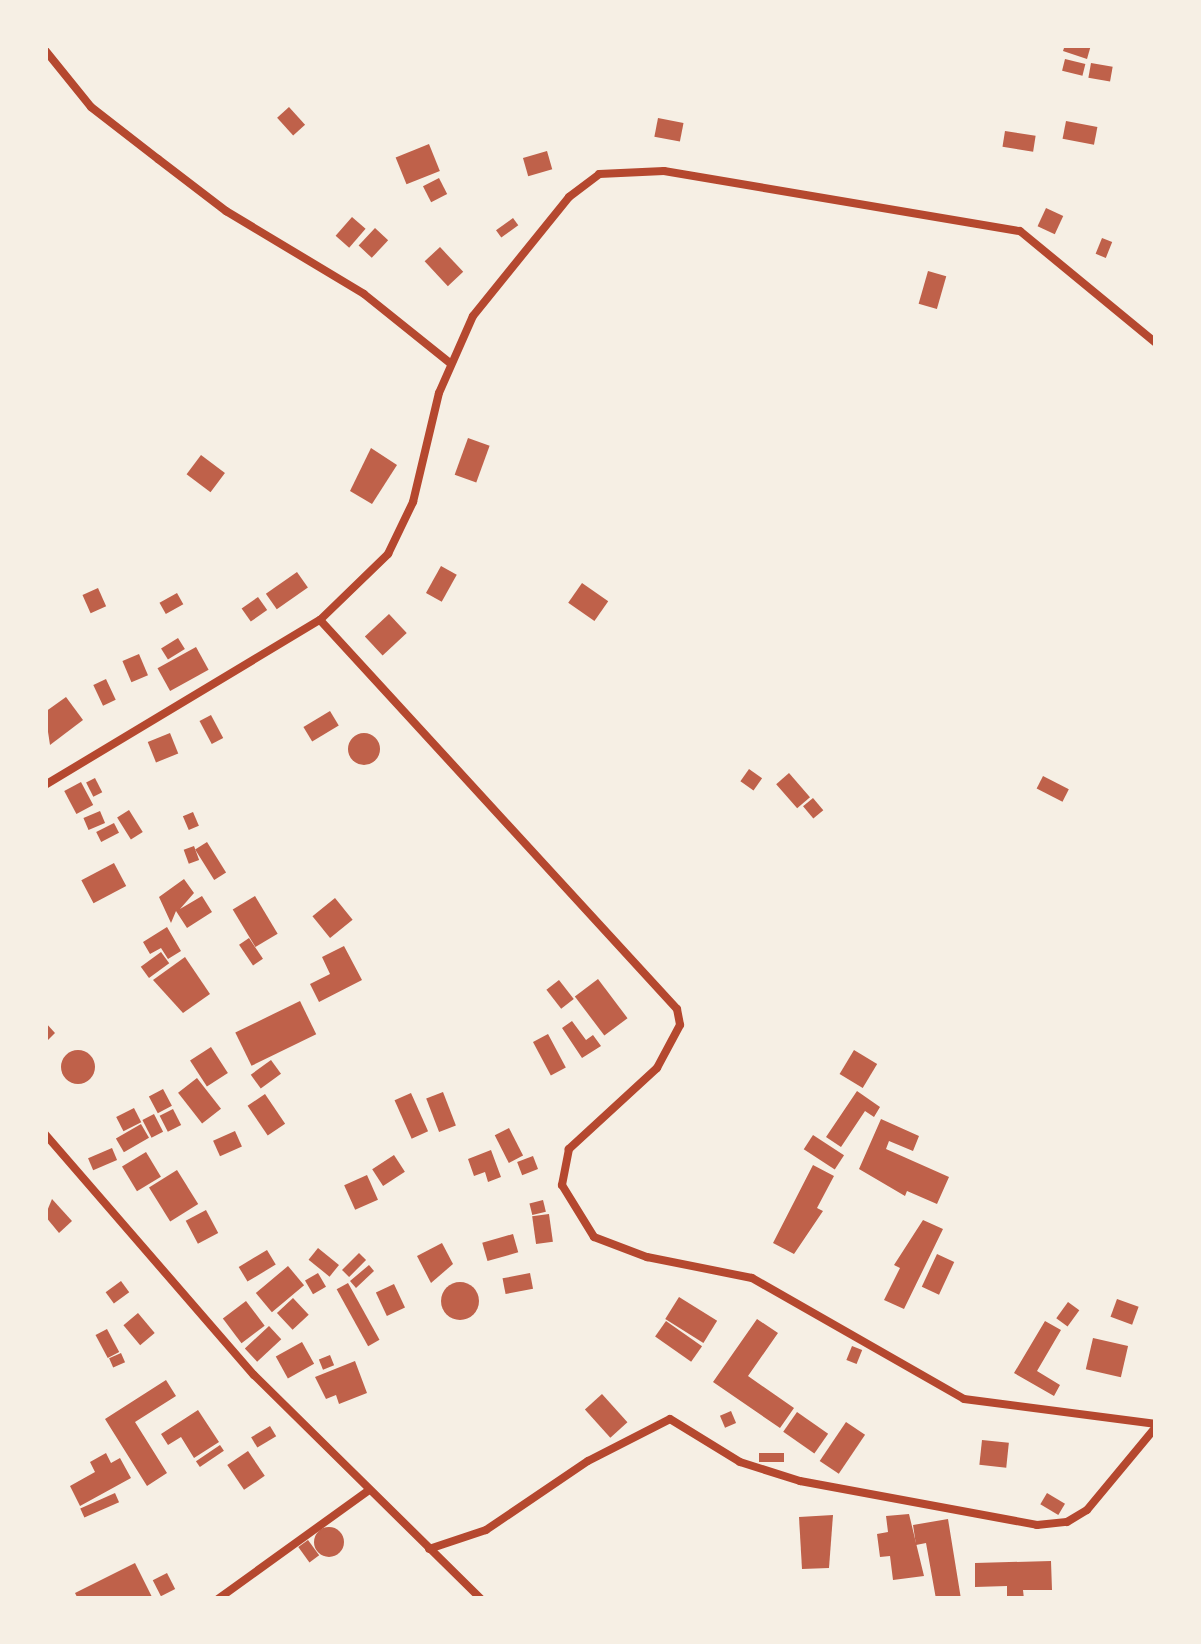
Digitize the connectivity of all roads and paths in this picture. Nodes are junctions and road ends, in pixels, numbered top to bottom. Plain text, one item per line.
1 (45, 50) edge
2 (1156, 343) edge
3 (450, 362) junction
4 (320, 620) junction
5 (45, 786) edge
6 (45, 1134) edge
7 (1156, 1426) edge
8 (369, 1490) junction
9 (430, 1549) junction
10 (218, 1599) edge
11 (481, 1599) edge

1 - 3 street
2 - 3 street
3 - 4 street
4 - 5 street
4 - 7 street
6 - 8 street
7 - 9 street
8 - 9 street
8 - 10 street
9 - 11 street

